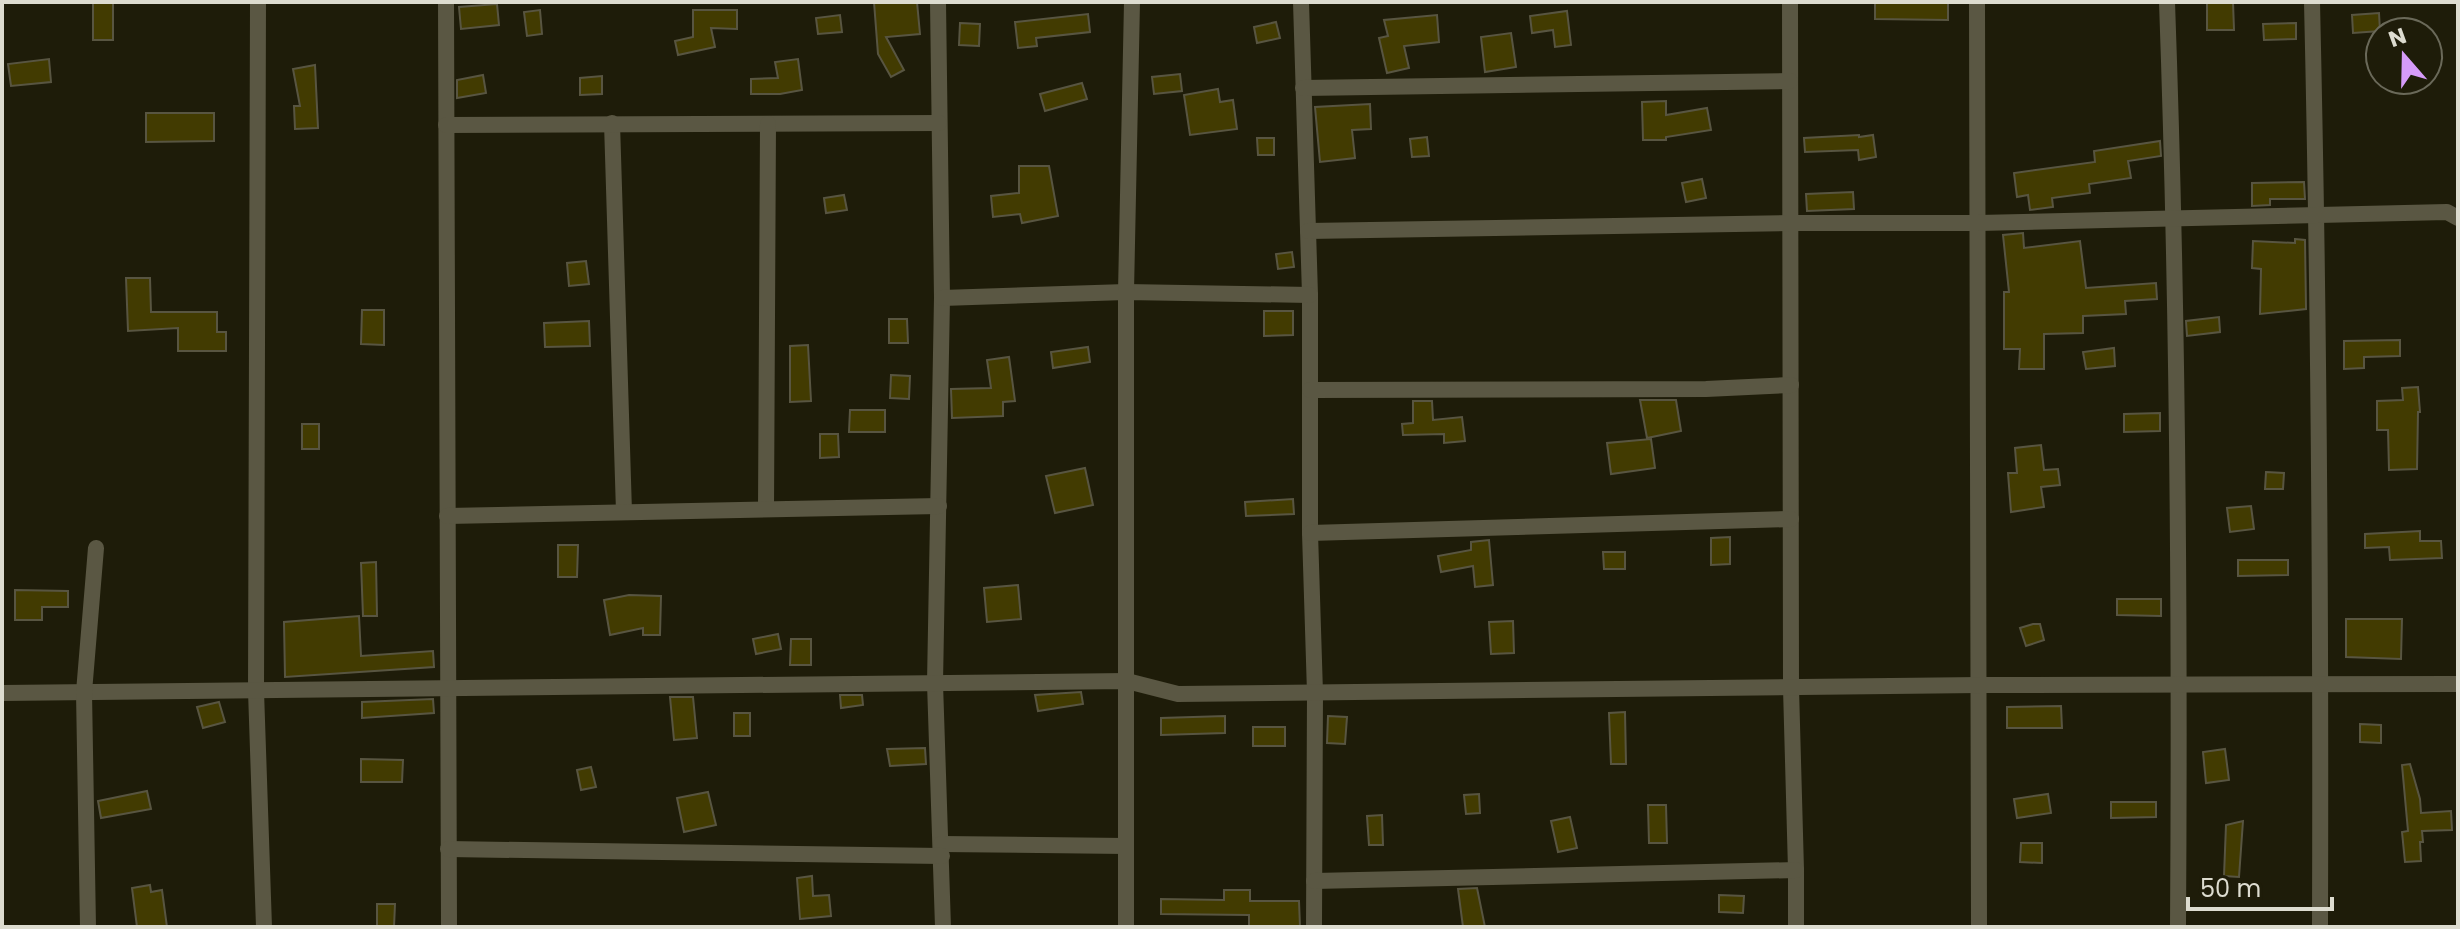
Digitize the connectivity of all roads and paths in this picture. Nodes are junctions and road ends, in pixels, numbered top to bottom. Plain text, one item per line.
1 (258, 2) edge
2 (446, 2) edge
3 (938, 2) edge
4 (1132, 2) edge
5 (1301, 2) edge
6 (1790, 2) edge
7 (1977, 2) edge
8 (2167, 2) edge
9 (2312, 2) edge
10 (1790, 81) junction
11 (1303, 88) junction
12 (612, 123) junction
13 (939, 123) junction
14 (768, 124) junction
15 (446, 125) junction
16 (2317, 215) junction
17 (2175, 218) junction
18 (2458, 218) edge
19 (1790, 223) junction
20 (1978, 223) junction
21 (1308, 231) junction
22 (1126, 292) junction
23 (1310, 295) junction
24 (942, 298) junction
25 (1791, 385) junction
26 (1310, 390) junction
27 (939, 506) junction
28 (766, 509) junction
29 (624, 512) junction
30 (447, 516) junction
31 (1791, 519) junction
32 (1310, 533) junction
33 (96, 548) dead end
34 (1127, 681) junction
35 (935, 683) junction
36 (2179, 684) junction
37 (2321, 684) junction
38 (2458, 684) edge
39 (1980, 685) junction
40 (1791, 688) junction
41 (447, 689) junction
42 (256, 691) junction
43 (84, 692) junction
44 (2, 693) edge
45 (1315, 693) junction
46 (1126, 846) junction
47 (448, 849) junction
48 (942, 850) junction
49 (1796, 870) junction
50 (1314, 881) junction
51 (88, 927) edge
52 (264, 927) edge
53 (449, 927) edge
54 (943, 927) edge
55 (1126, 927) edge
56 (1314, 927) edge
57 (1796, 927) edge
58 (1979, 927) edge
59 (2178, 927) edge
60 (2320, 927) edge

1 - 42 street
2 - 15 street
3 - 13 street
4 - 22 street
5 - 11 street
6 - 10 street
7 - 20 street
8 - 17 street
9 - 16 street
10 - 11 street
10 - 19 street
11 - 21 street
12 - 14 street
12 - 15 street
12 - 29 street
13 - 14 street
13 - 24 street
14 - 28 street
15 - 30 street
16 - 17 street
16 - 18 street
16 - 37 street
17 - 20 street
17 - 36 street
19 - 20 street
19 - 21 street
19 - 25 street
20 - 39 street
21 - 23 street
22 - 23 street
22 - 24 street
22 - 34 street
23 - 26 street
24 - 27 street
25 - 26 street
25 - 31 street
26 - 32 street
27 - 28 street
27 - 35 street
28 - 29 street
29 - 30 street
30 - 41 street
31 - 32 street
31 - 40 street
32 - 45 street
33 - 43 street
34 - 35 street
34 - 45 street
34 - 46 street
35 - 41 street
35 - 48 street
36 - 37 street
36 - 39 street
36 - 59 street
37 - 38 street
37 - 60 street
39 - 40 street
39 - 58 street
40 - 45 street
40 - 49 street
41 - 42 street
41 - 47 street
42 - 43 street
42 - 52 street
43 - 44 street
43 - 51 street
45 - 50 street
46 - 48 street
46 - 55 street
47 - 48 street
47 - 53 street
48 - 54 street
49 - 50 street
49 - 57 street
50 - 56 street

